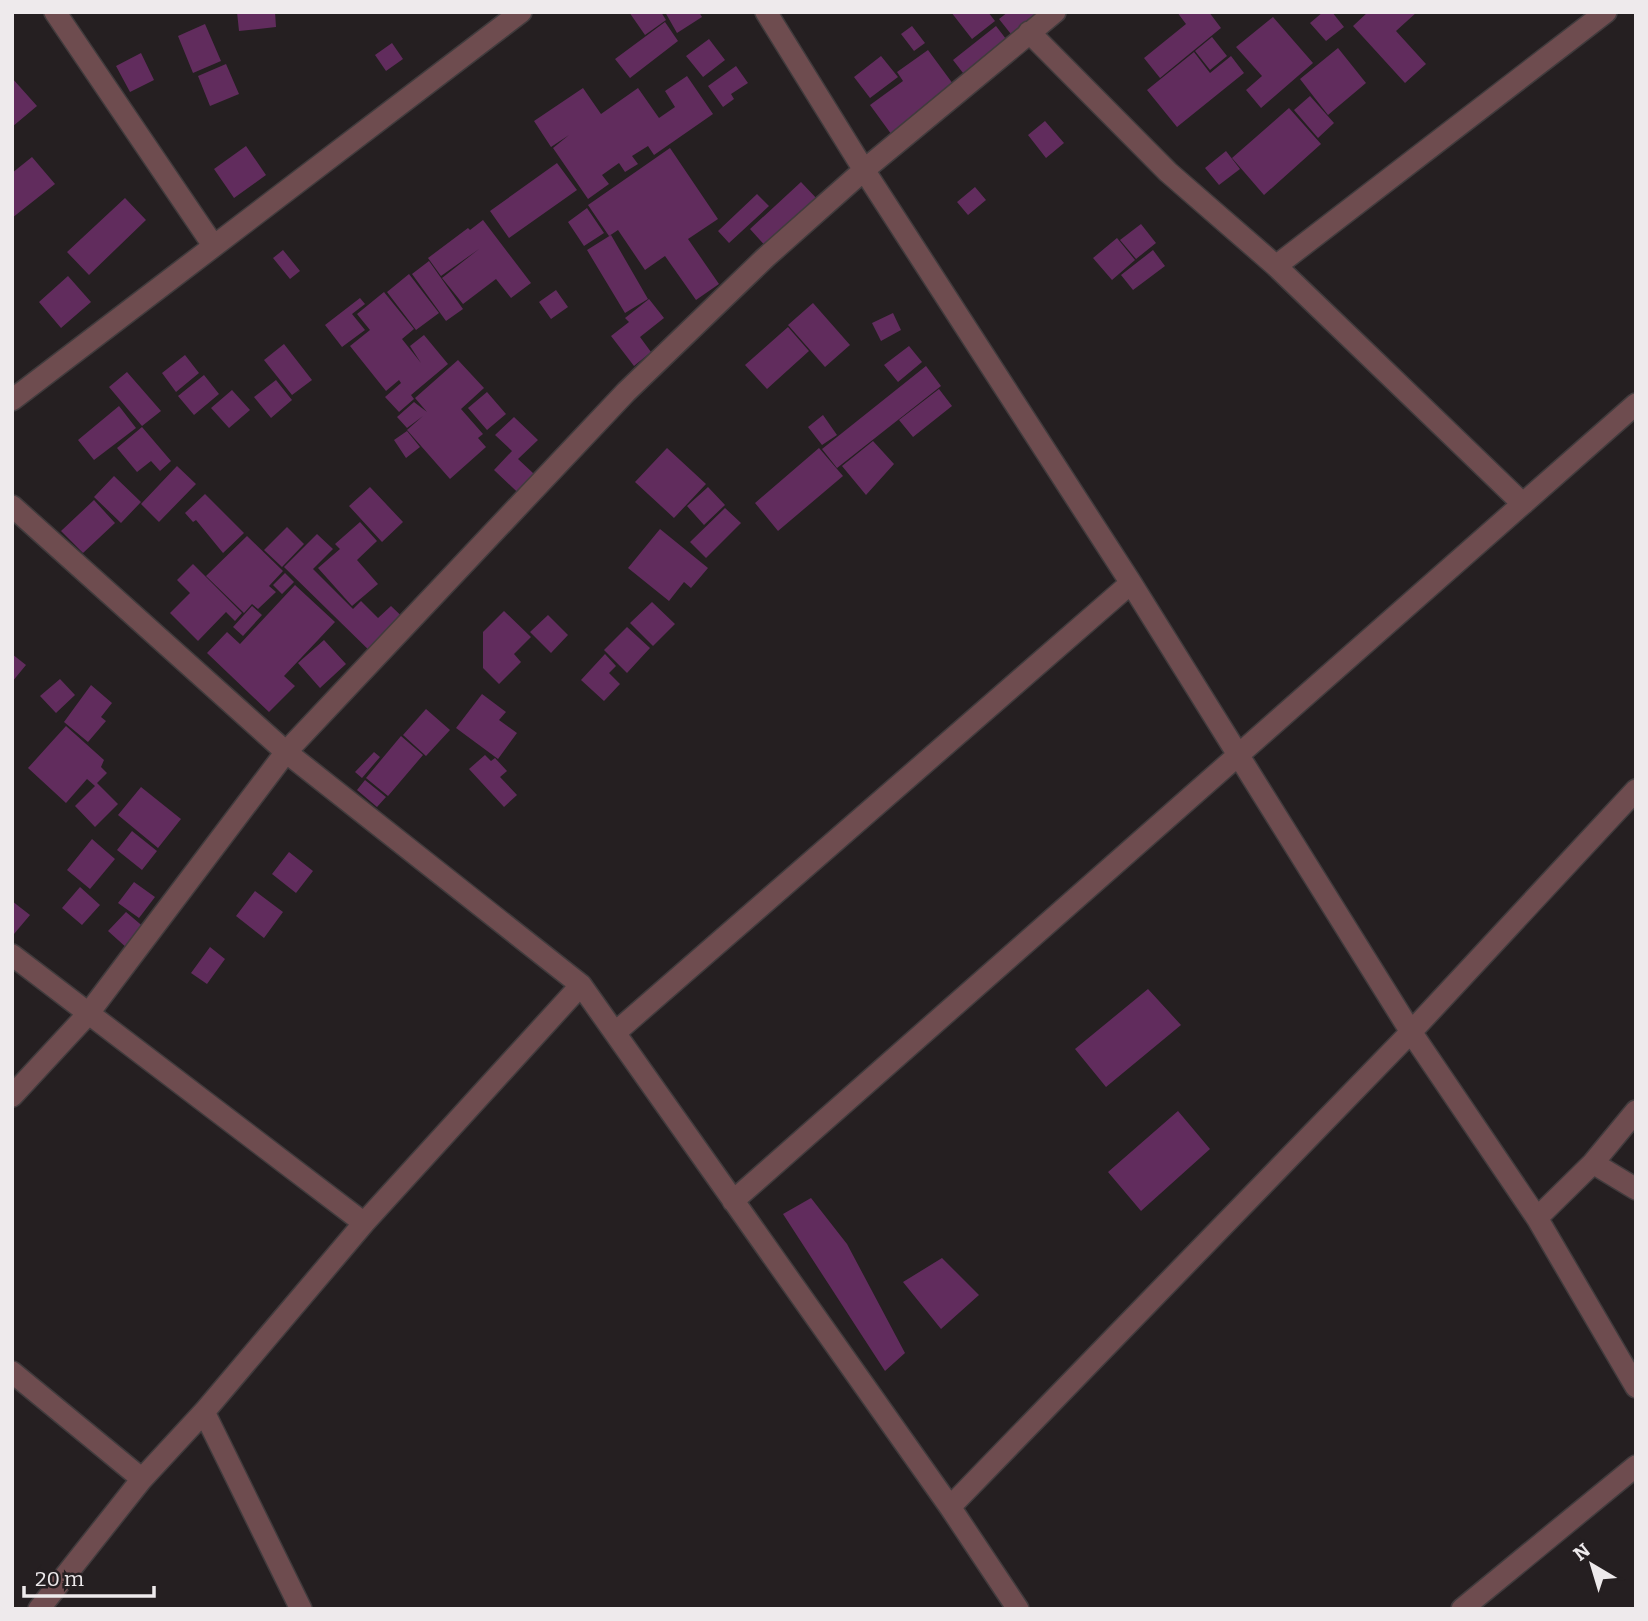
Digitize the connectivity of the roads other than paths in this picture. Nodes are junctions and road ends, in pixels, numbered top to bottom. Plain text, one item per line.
1 (55, 12) edge
2 (521, 12) edge
3 (766, 12) edge
4 (1055, 12) edge
5 (1606, 12) edge
6 (1030, 32) junction
7 (864, 170) junction
8 (214, 245) junction
9 (1276, 266) junction
10 (12, 400) edge
11 (1634, 408) edge
12 (1523, 504) junction
13 (12, 506) edge
14 (1131, 583) junction
15 (286, 752) junction
16 (1239, 755) junction
17 (1636, 790) edge
18 (12, 955) edge
19 (581, 985) junction
20 (88, 1014) junction
21 (616, 1032) junction
22 (1411, 1032) junction
23 (12, 1096) edge
24 (1636, 1111) edge
25 (1593, 1163) junction
26 (1636, 1189) edge
27 (733, 1201) junction
28 (1537, 1218) junction
29 (364, 1223) junction
30 (12, 1371) edge
31 (1636, 1387) edge
32 (204, 1412) junction
33 (1636, 1466) edge
34 (142, 1479) junction
35 (950, 1507) junction
36 (40, 1609) edge
37 (302, 1609) edge
38 (1018, 1609) edge
39 (1462, 1609) edge

1 - 8 street
2 - 8 street
3 - 7 street
4 - 6 street
5 - 9 street
6 - 7 street
6 - 9 street
7 - 14 street
7 - 15 street
8 - 10 street
9 - 12 street
11 - 12 street
12 - 16 street
13 - 15 street
14 - 16 street
14 - 21 street
15 - 19 street
15 - 20 street
16 - 22 street
16 - 27 street
17 - 22 street
18 - 20 street
19 - 21 street
19 - 29 street
20 - 23 street
20 - 29 street
21 - 27 street
22 - 28 street
22 - 35 street
24 - 25 street
25 - 26 street
25 - 28 street
27 - 35 street
28 - 31 street
29 - 32 street
30 - 34 street
32 - 34 street
32 - 37 street
33 - 39 street
34 - 36 street
35 - 38 street

